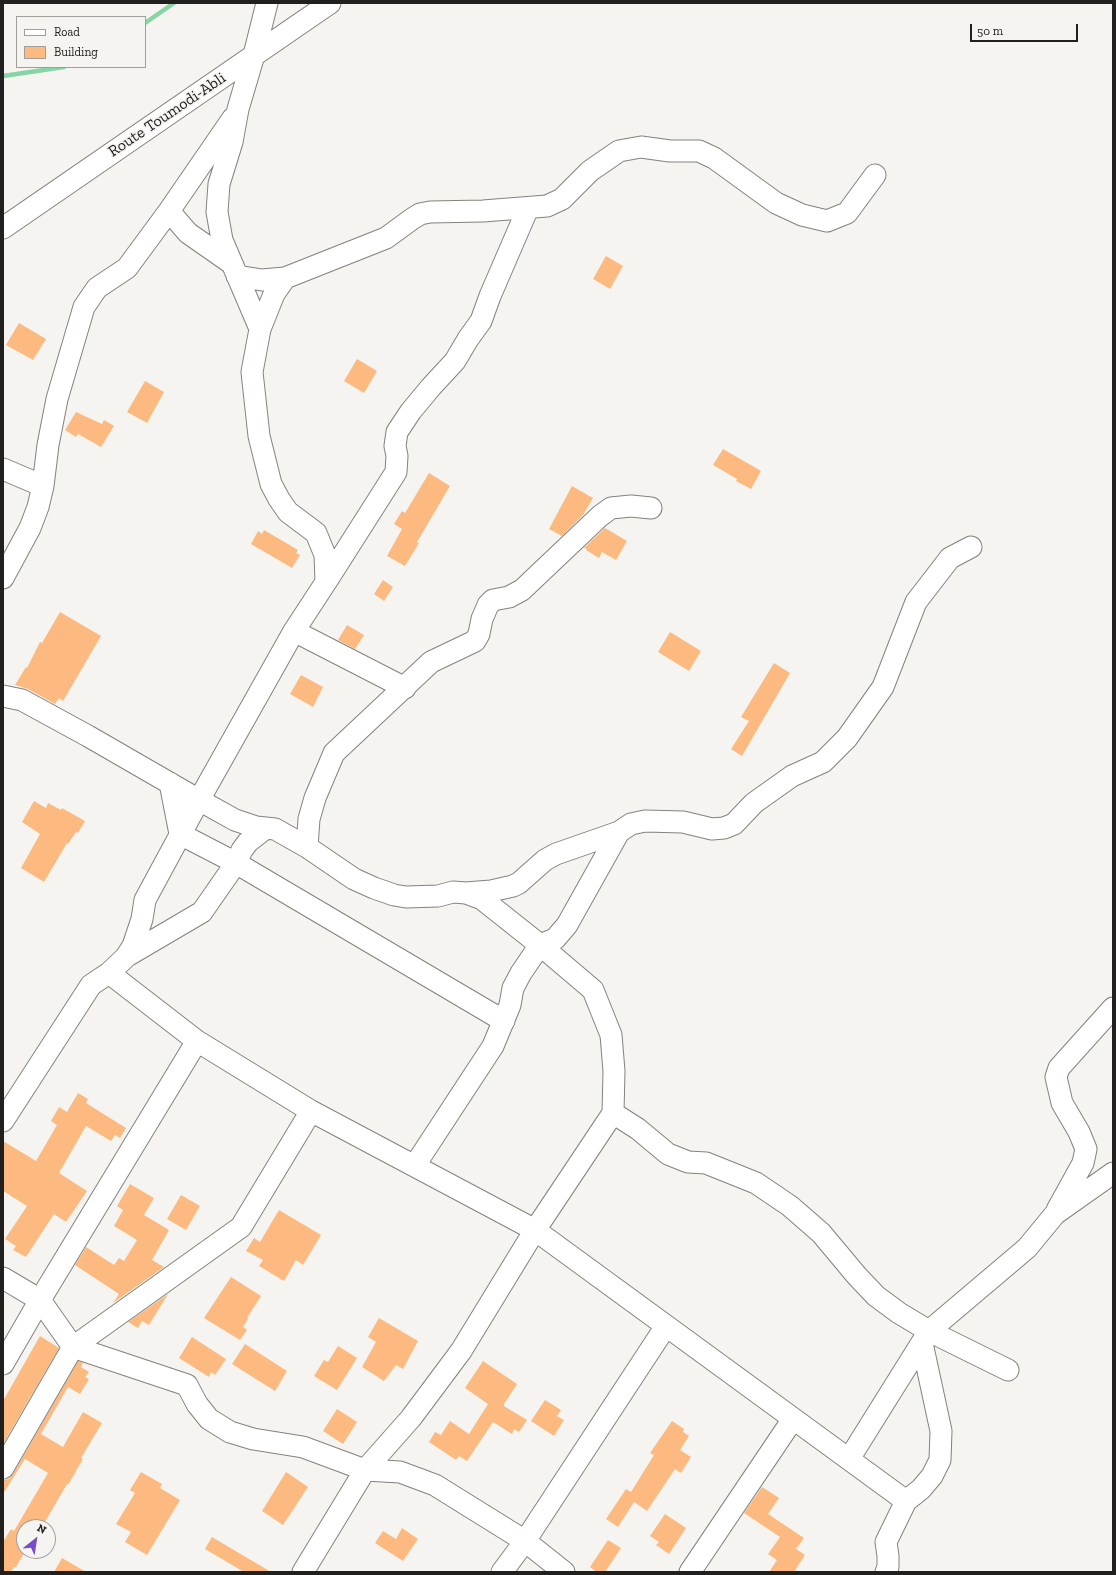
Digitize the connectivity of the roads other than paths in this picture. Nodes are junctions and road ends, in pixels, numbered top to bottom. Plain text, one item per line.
1 (267, 3) edge
2 (330, 3) edge
3 (254, 55) junction
4 (238, 110) junction
5 (875, 174) dead end
6 (528, 208) junction
7 (169, 211) junction
8 (3, 228) edge
9 (234, 269) junction
10 (285, 278) junction
11 (260, 329) junction
12 (3, 469) edge
13 (44, 486) junction
14 (651, 508) dead end
15 (971, 547) dead end
16 (3, 578) edge
17 (326, 582) junction
18 (294, 631) junction
19 (405, 688) junction
20 (3, 696) edge
21 (170, 783) junction
22 (199, 800) junction
23 (266, 828) junction
24 (619, 832) junction
25 (180, 834) junction
26 (306, 847) junction
27 (236, 863) junction
28 (466, 893) junction
29 (540, 945) junction
30 (126, 957) junction
31 (109, 974) junction
32 (1113, 1008) edge
33 (504, 1021) junction
34 (197, 1041) junction
35 (311, 1111) junction
36 (613, 1113) junction
37 (3, 1122) edge
38 (415, 1165) junction
39 (1113, 1173) edge
40 (1054, 1214) junction
41 (535, 1230) junction
42 (3, 1278) edge
43 (40, 1300) junction
44 (666, 1326) junction
45 (926, 1337) junction
46 (73, 1347) junction
47 (3, 1364) edge
48 (1008, 1370) dead end
49 (793, 1419) junction
50 (849, 1459) junction
51 (3, 1468) edge
52 (365, 1470) junction
53 (906, 1501) junction
54 (525, 1541) junction
55 (303, 1572) edge
56 (502, 1572) edge
57 (564, 1572) edge
58 (690, 1572) edge
59 (886, 1572) edge

1 - 3 street
2 - 3 street, Route Toumodi-Abli
3 - 4 street
3 - 8 street, Route Toumodi-Abli
4 - 7 street
4 - 9 street
5 - 6 street
6 - 10 street
6 - 17 street
7 - 9 street
7 - 13 street
9 - 10 street
9 - 11 street
10 - 11 street
11 - 17 street
12 - 13 street
13 - 16 street
14 - 19 street
15 - 24 street
17 - 18 street
18 - 19 street
18 - 22 street
19 - 26 street
20 - 21 street
21 - 22 street
21 - 25 street
22 - 23 street
22 - 25 street
23 - 26 street
23 - 27 street
24 - 28 street
24 - 29 street
25 - 27 street
25 - 30 street
26 - 28 street
27 - 30 street
27 - 33 street
28 - 29 street
29 - 33 street
29 - 36 street
30 - 31 street
31 - 34 street
31 - 37 street
32 - 40 street
33 - 38 street
34 - 35 street
34 - 43 street
35 - 38 street
35 - 46 street
36 - 41 street
36 - 45 street
38 - 41 street
39 - 40 street
40 - 45 street
41 - 44 street
41 - 52 street
42 - 43 street
43 - 46 street
43 - 47 street
44 - 49 street
44 - 54 street
45 - 48 street
45 - 50 street
45 - 53 street
46 - 51 street
46 - 52 street
49 - 50 street
49 - 58 street
50 - 53 street
52 - 54 street
52 - 55 street
53 - 59 street
54 - 56 street
54 - 57 street

